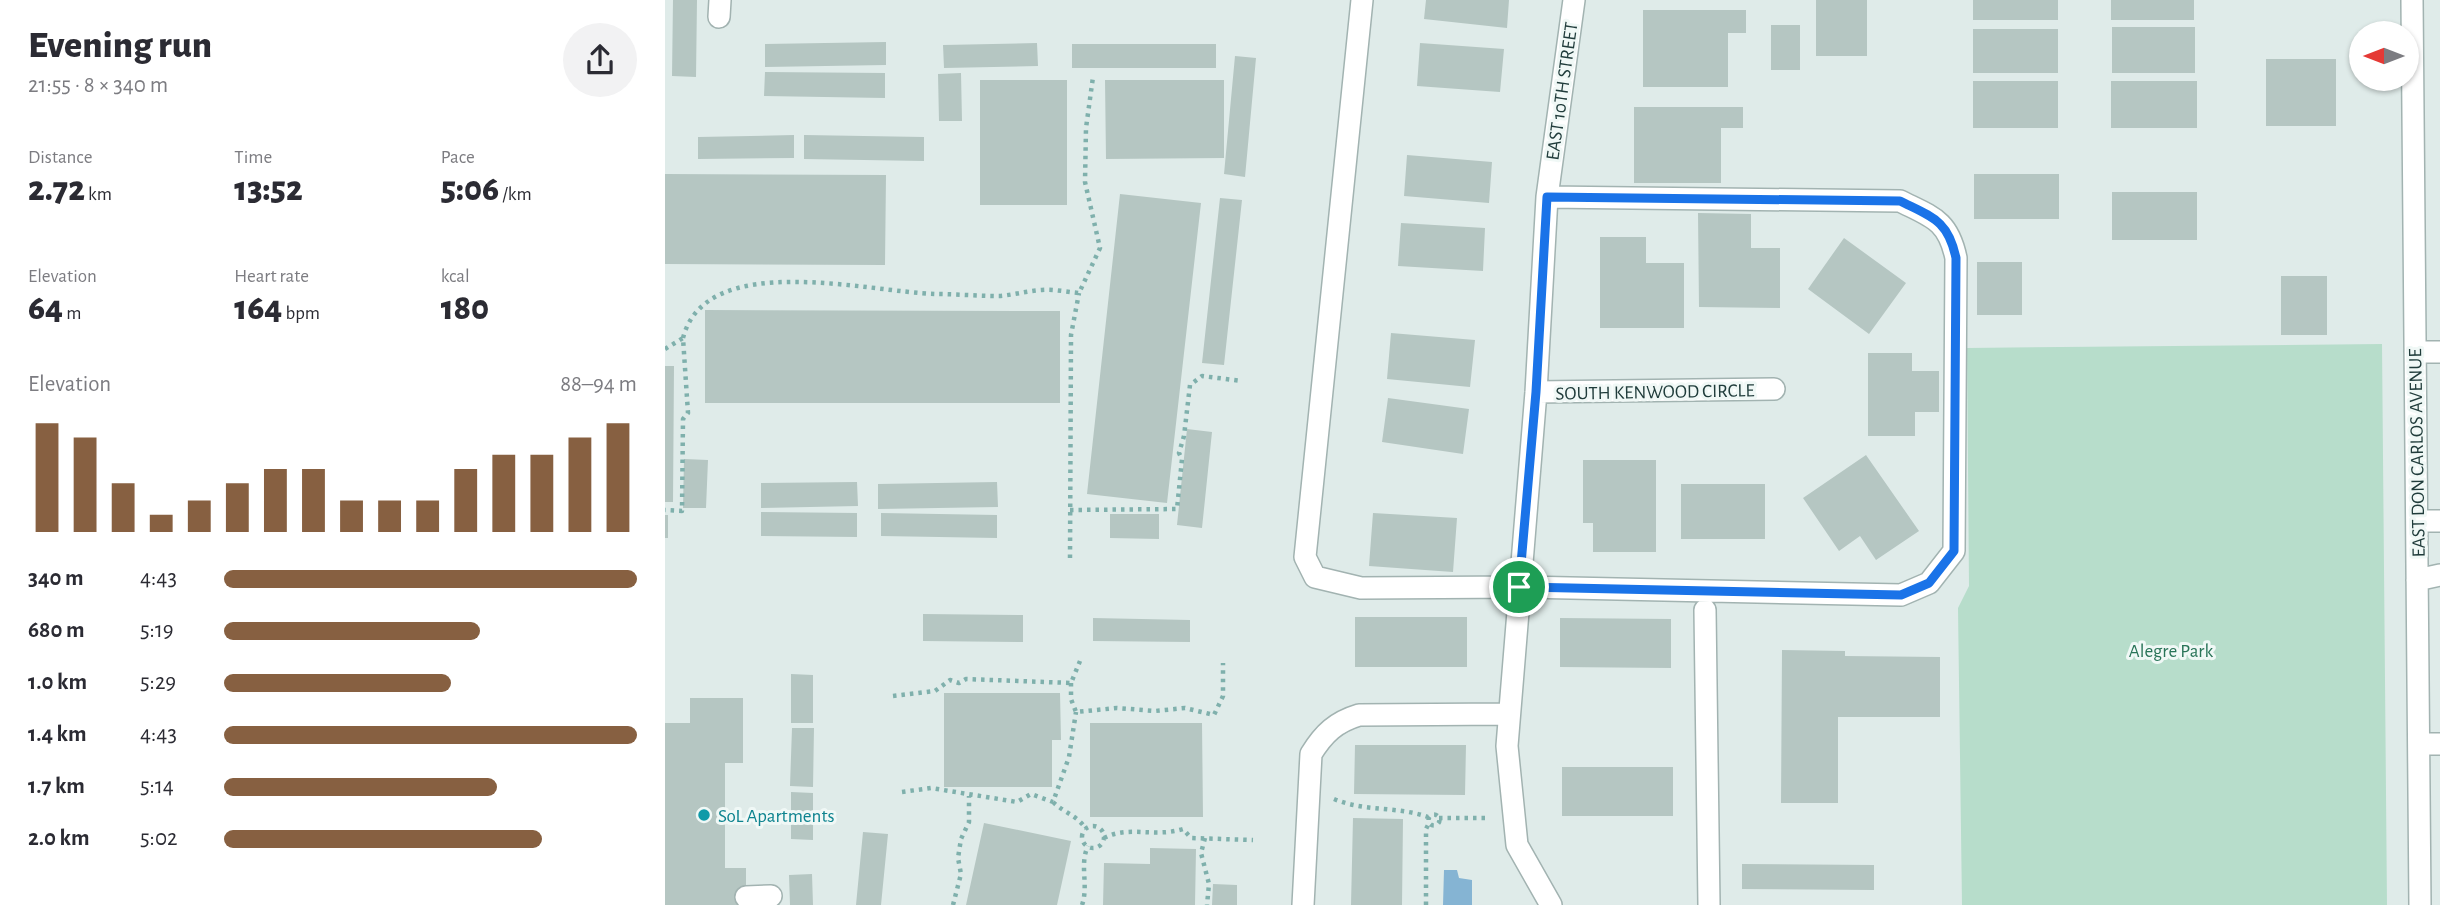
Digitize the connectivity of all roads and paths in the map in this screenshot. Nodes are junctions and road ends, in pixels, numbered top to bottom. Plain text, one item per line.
1 (1362, 0) edge
2 (1574, 0) edge
3 (2412, 0) edge
4 (1093, 77) dead end
5 (1547, 197) junction
6 (1079, 293) junction
7 (684, 338) junction
8 (665, 349) edge
9 (2415, 352) junction
10 (2440, 352) edge
11 (1242, 381) dead end
12 (1774, 389) dead end
13 (1536, 392) junction
14 (665, 510) edge
15 (1070, 510) junction
16 (2417, 522) junction
17 (2440, 522) edge
18 (1070, 558) dead end
19 (2440, 575) edge
20 (2417, 580) junction
21 (1519, 587) junction
22 (1705, 610) dead end
23 (1080, 661) dead end
24 (1223, 663) dead end
25 (1071, 683) junction
26 (893, 696) dead end
27 (1076, 712) junction
28 (1509, 714) junction
29 (2429, 744) edge
30 (1309, 790) junction
31 (902, 792) dead end
32 (969, 796) junction
33 (1053, 802) junction
34 (1439, 818) junction
35 (1486, 818) dead end
36 (1429, 820) junction
37 (1086, 829) junction
38 (1104, 838) junction
39 (1205, 838) junction
40 (1253, 840) dead end
41 (1088, 846) junction
42 (771, 896) dead end
43 (746, 897) dead end
44 (953, 905) edge
45 (1082, 905) edge
46 (1207, 905) edge
47 (1303, 905) edge
48 (1426, 905) edge
49 (1551, 905) edge
50 (1709, 905) edge
51 (2420, 905) edge

1 - 21 street
2 - 5 street, EAST 10TH STREET
3 - 9 street, EAST DON CARLOS AVENUE
4 - 6 path
5 - 13 street, EAST 10TH STREET
5 - 21 street
6 - 7 path
6 - 15 path
7 - 8 path
7 - 14 path
9 - 10 street
9 - 16 street, EAST DON CARLOS AVENUE
11 - 15 path
12 - 13 street, SOUTH KENWOOD CIRCLE
13 - 21 street, EAST 10TH STREET
15 - 18 path
16 - 17 street
16 - 20 street, EAST DON CARLOS AVENUE
19 - 20 street
20 - 29 street, EAST DON CARLOS AVENUE
21 - 28 street, EAST 10TH STREET
22 - 50 street
23 - 25 path
24 - 27 path
25 - 26 path
25 - 27 path
27 - 33 path
28 - 30 street
28 - 49 street, EAST 10TH STREET
29 - 51 street, EAST DON CARLOS AVENUE
30 - 36 path
30 - 47 street
31 - 32 path
32 - 33 path
32 - 44 path
33 - 37 path
34 - 35 path
34 - 36 path
34 - 36 path
36 - 48 path
37 - 38 path
37 - 41 path
38 - 39 path
38 - 41 path
39 - 40 path
39 - 46 path
41 - 45 path
42 - 43 street

